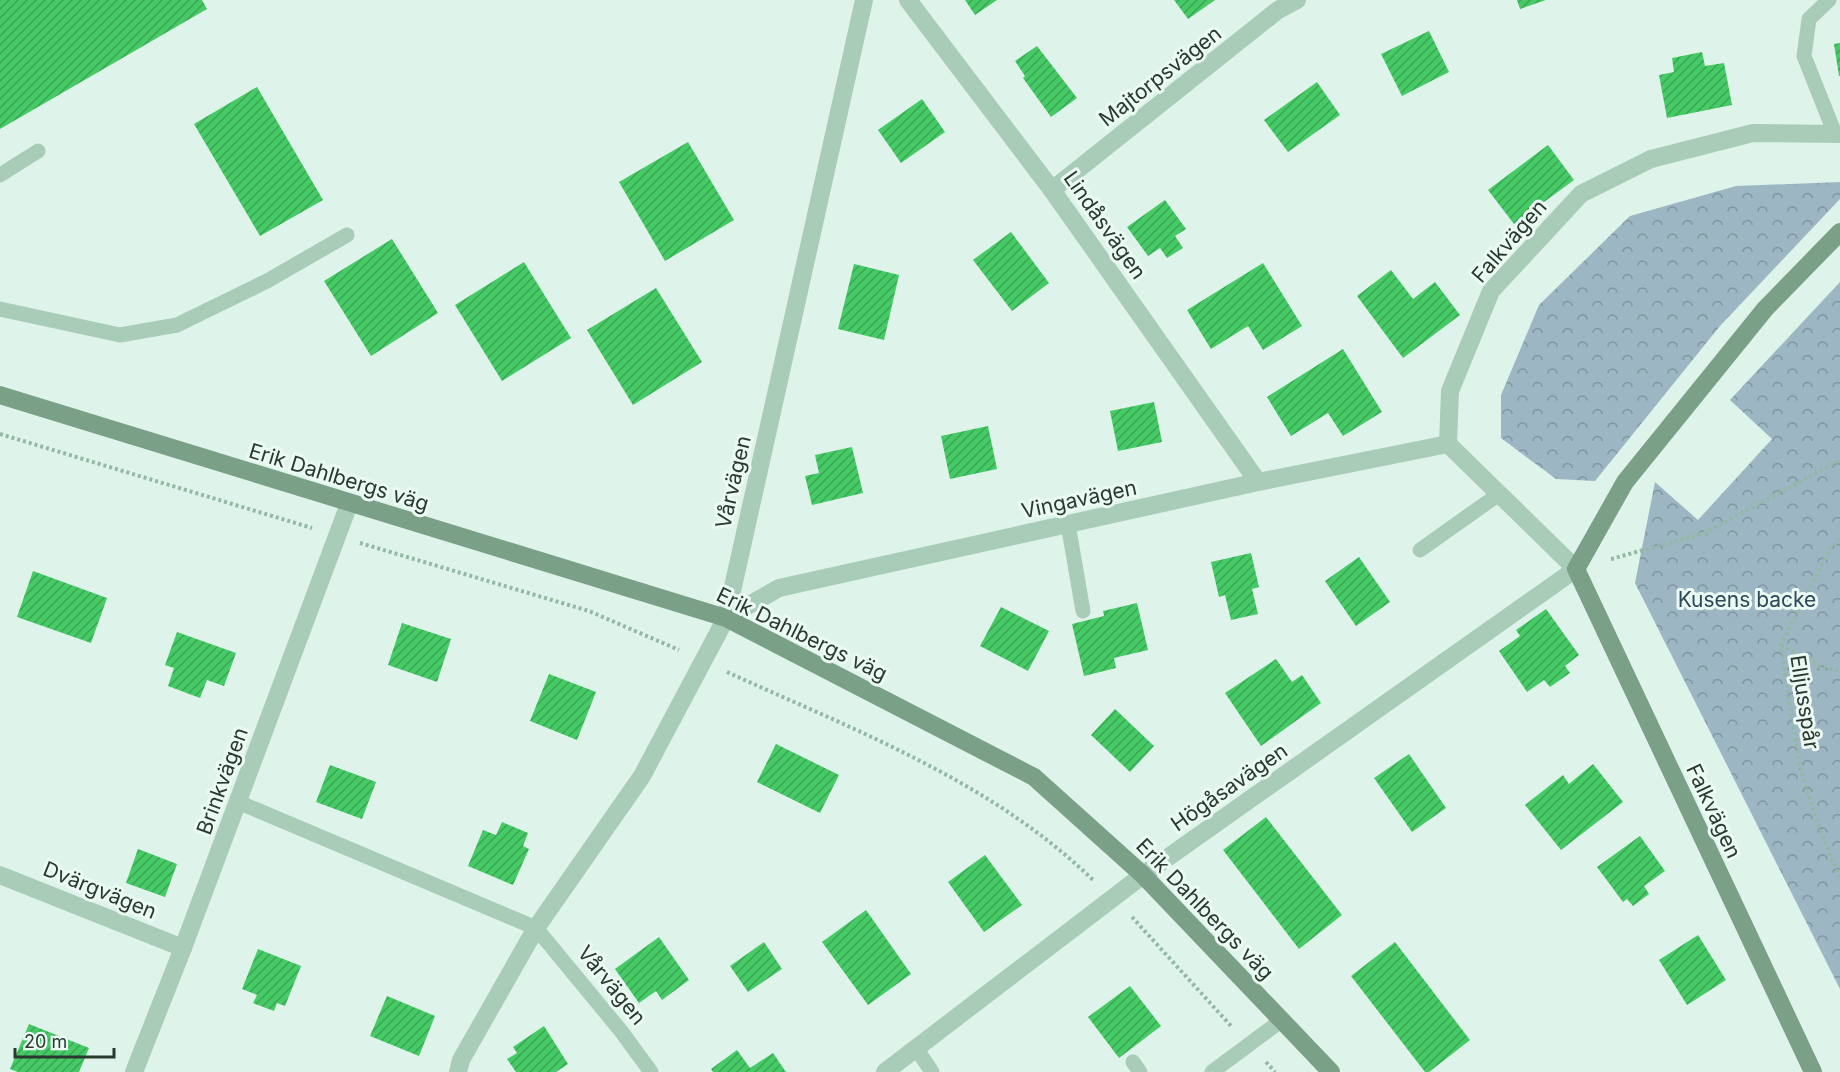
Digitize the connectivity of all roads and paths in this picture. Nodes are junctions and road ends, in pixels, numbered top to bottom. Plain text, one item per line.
1 (864, 0) edge
2 (908, 0) edge
3 (1297, 0) edge
4 (1829, 0) edge
5 (1838, 134) edge
6 (38, 151) dead end
7 (0, 175) edge
8 (1052, 190) junction
9 (1840, 232) edge
10 (347, 235) dead end
11 (0, 309) edge
12 (0, 395) edge
13 (1448, 444) junction
14 (1840, 460) edge
15 (1258, 482) junction
16 (1499, 494) junction
17 (349, 504) junction
18 (1068, 524) junction
19 (1840, 539) edge
20 (1420, 550) dead end
21 (1576, 569) junction
22 (1083, 611) dead end
23 (726, 618) junction
24 (1781, 645) junction
25 (1840, 670) edge
26 (238, 802) junction
27 (0, 875) edge
28 (1143, 875) junction
29 (1840, 878) edge
30 (536, 928) junction
31 (183, 948) junction
32 (1282, 1020) junction
33 (916, 1048) junction
34 (134, 1072) edge
35 (458, 1072) edge
36 (651, 1072) edge
37 (885, 1072) edge
38 (933, 1072) edge
39 (1212, 1072) edge
40 (1331, 1072) edge
41 (1813, 1072) edge

1 - 23 street, Vårvägen
2 - 8 street, Lindåsvägen
3 - 8 street, Majtorpsvägen
4 - 5 lane
5 - 13 street, Falkvägen
6 - 7 lane
8 - 15 street, Lindåsvägen
9 - 21 street
10 - 11 lane
12 - 17 street, Erik Dahlbergs väg
13 - 15 street, Vingavägen
13 - 16 street, Falkvägen
14 - 21 path
15 - 18 street, Vingavägen
16 - 20 lane
16 - 21 street, Falkvägen
17 - 23 street, Erik Dahlbergs väg
17 - 26 street, Brinkvägen
18 - 22 lane
18 - 23 street, Vingavägen
19 - 24 path, Elljusspår
21 - 28 street, Högåsavägen
21 - 41 street, Falkvägen
23 - 28 street, Erik Dahlbergs väg
23 - 30 street, Vårvägen
24 - 25 path
24 - 29 path, Elljusspår
26 - 30 lane
26 - 31 street, Brinkvägen
27 - 31 street, Dvärgvägen
28 - 32 street, Erik Dahlbergs väg
28 - 33 street, Högåsavägen
30 - 35 street, Vårvägen
30 - 36 lane, Vårvägen
31 - 34 street, Brinkvägen
32 - 39 lane
32 - 40 street, Erik Dahlbergs väg
33 - 37 street, Högåsavägen
33 - 38 lane

